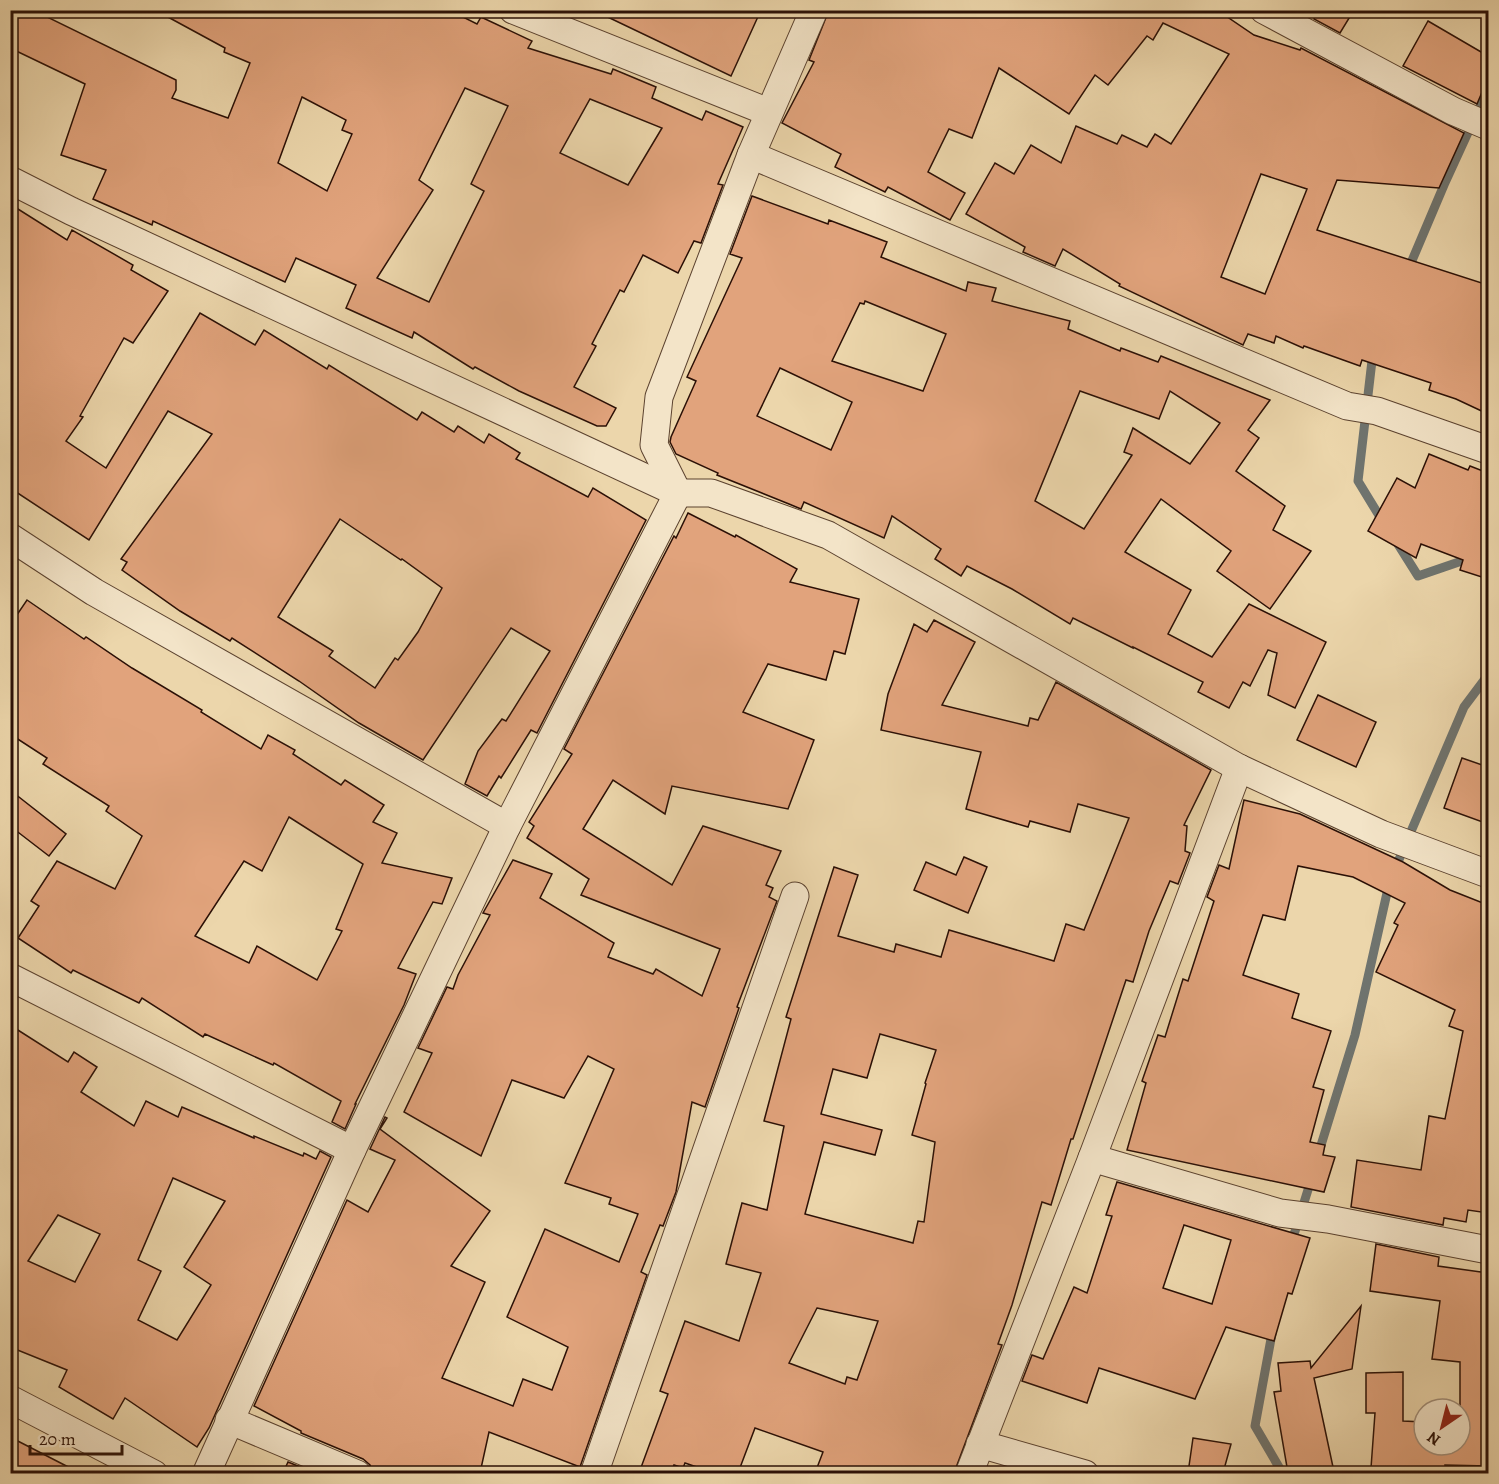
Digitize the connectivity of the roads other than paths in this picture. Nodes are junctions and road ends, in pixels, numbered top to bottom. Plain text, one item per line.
1 (513, 10) edge
2 (814, 10) edge
3 (1264, 10) edge
4 (768, 112) junction
5 (1488, 126) edge
6 (751, 155) junction
7 (10, 180) edge
8 (1488, 450) edge
9 (678, 493) junction
10 (10, 537) edge
11 (1239, 768) junction
12 (507, 826) junction
13 (1488, 874) edge
14 (795, 896) dead end
15 (10, 977) edge
16 (352, 1150) junction
17 (1092, 1158) junction
18 (1488, 1250) edge
19 (10, 1399) edge
20 (229, 1420) junction
21 (980, 1444) junction
22 (154, 1473) edge
23 (206, 1473) edge
24 (357, 1473) edge
25 (594, 1473) edge
26 (969, 1473) edge
27 (1085, 1473) edge

1 - 4 street
2 - 4 street
3 - 5 street
4 - 6 street
6 - 8 street
6 - 9 street
7 - 9 street
9 - 11 street
9 - 12 street
10 - 12 street
11 - 13 street
11 - 17 street
12 - 16 street
14 - 25 street
15 - 16 street
16 - 20 street
17 - 18 street
17 - 21 street
19 - 22 street
20 - 23 street
20 - 24 street
21 - 26 street
21 - 27 street

